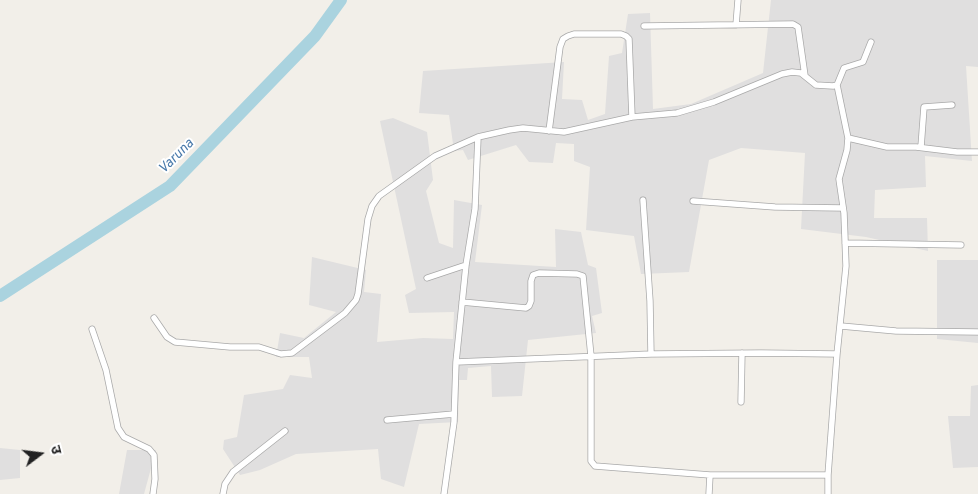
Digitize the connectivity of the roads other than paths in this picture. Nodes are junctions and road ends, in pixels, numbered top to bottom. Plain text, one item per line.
1 (738, 0) edge
2 (644, 26) dead end
3 (736, 26) junction
4 (871, 42) dead end
5 (805, 76) junction
6 (837, 85) junction
7 (952, 105) dead end
8 (632, 117) junction
9 (550, 131) junction
10 (478, 137) junction
11 (848, 138) junction
12 (921, 147) junction
13 (978, 152) edge
14 (643, 200) dead end
15 (693, 201) dead end
16 (843, 208) junction
17 (845, 243) junction
18 (961, 245) dead end
19 (466, 264) junction
20 (426, 278) dead end
21 (462, 302) junction
22 (154, 318) dead end
23 (841, 326) junction
24 (92, 329) dead end
25 (978, 332) edge
26 (742, 353) junction
27 (651, 354) junction
28 (837, 354) junction
29 (591, 356) junction
30 (456, 362) junction
31 (741, 402) dead end
32 (454, 414) junction
33 (387, 420) dead end
34 (285, 431) dead end
35 (710, 475) junction
36 (828, 475) junction
37 (153, 494) edge
38 (223, 494) edge
39 (444, 494) edge
40 (709, 494) edge
41 (828, 494) edge

1 - 3 street
2 - 3 street
3 - 5 street
4 - 6 street
5 - 6 street
5 - 8 street
6 - 11 street
7 - 12 street
8 - 9 street
8 - 9 street
9 - 10 street
10 - 19 street
10 - 22 street
11 - 12 street
11 - 16 street
12 - 13 street
14 - 27 street
15 - 16 street
16 - 17 street
17 - 18 street
17 - 23 street
19 - 20 street
19 - 21 street
21 - 29 street
21 - 30 street
23 - 25 street
23 - 28 street
24 - 37 street
26 - 27 street
26 - 28 street
26 - 31 street
27 - 29 street
28 - 36 street
29 - 30 street
29 - 35 street
30 - 32 street
32 - 33 street
32 - 39 street
34 - 38 street
35 - 36 street
35 - 40 street
36 - 41 street

